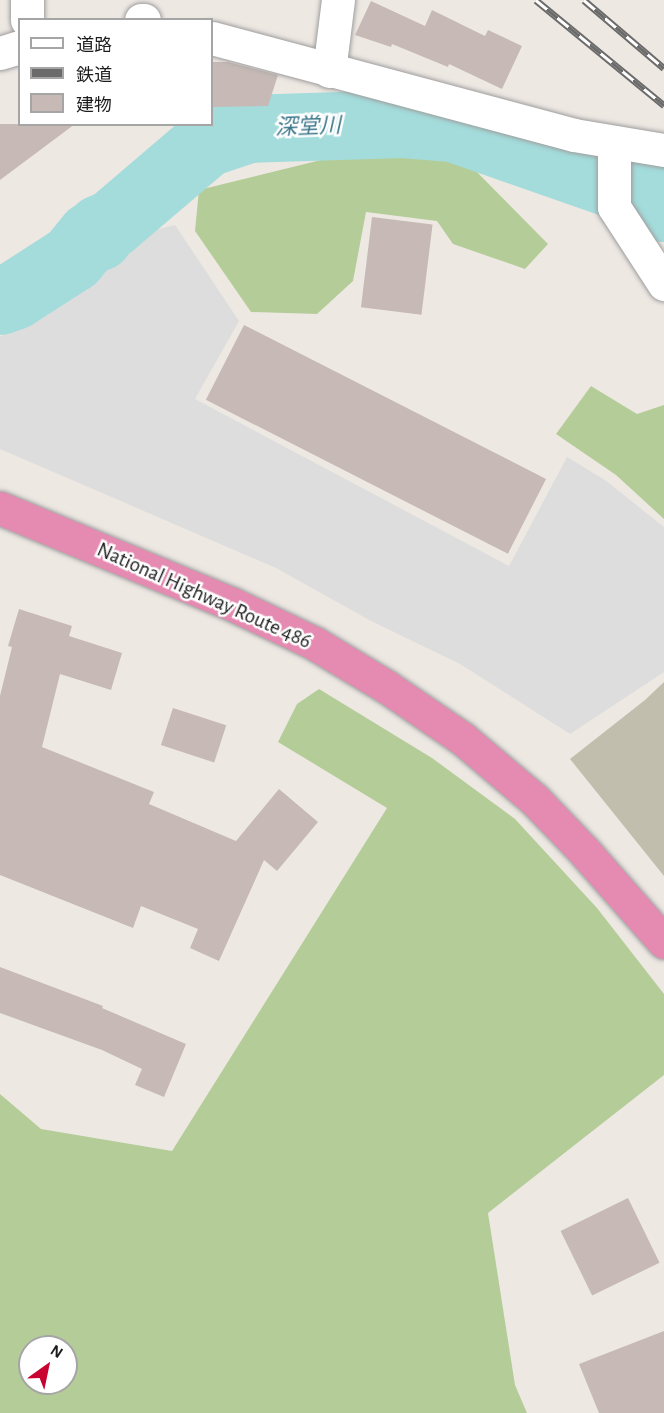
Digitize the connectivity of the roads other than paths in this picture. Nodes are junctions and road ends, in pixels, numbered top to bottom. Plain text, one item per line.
1 (27, 0) edge
2 (338, 0) edge
3 (27, 18) edge
4 (213, 38) edge
5 (18, 48) edge
6 (0, 52) edge
7 (329, 71) junction
8 (664, 150) edge
9 (614, 153) junction
10 (664, 284) edge
11 (0, 508) edge
12 (664, 942) edge

1 - 3 street
2 - 7 street
4 - 7 street
5 - 6 street
7 - 9 street
8 - 9 street
9 - 10 street
11 - 12 highway, National Highway Route 486

